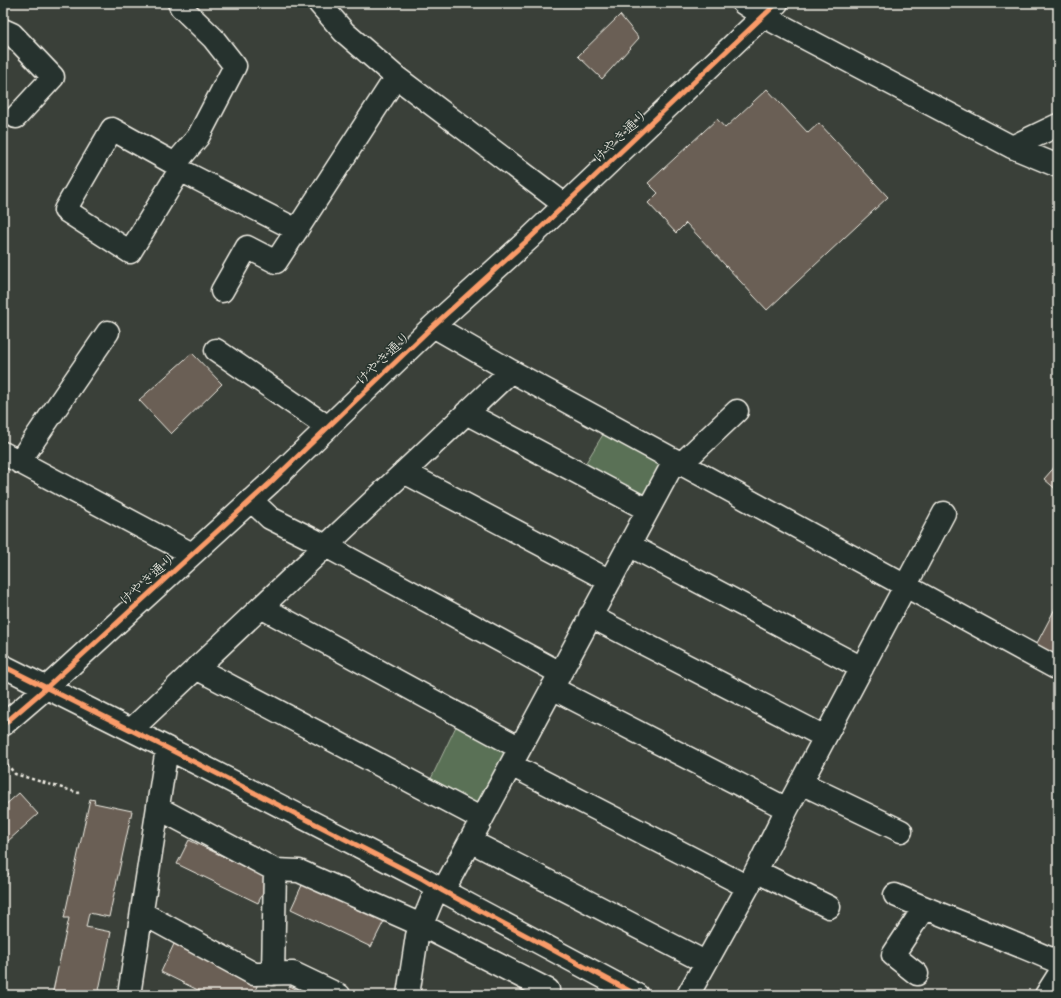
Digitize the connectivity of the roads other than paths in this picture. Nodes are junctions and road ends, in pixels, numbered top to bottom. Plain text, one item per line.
1 (179, 3) edge
2 (319, 3) edge
3 (743, 3) edge
4 (770, 9) edge
5 (3, 30) edge
6 (396, 77) junction
7 (16, 117) dead end
8 (1058, 125) edge
9 (1012, 147) junction
10 (1058, 166) edge
11 (177, 167) junction
12 (565, 205) junction
13 (297, 230) junction
14 (222, 291) dead end
15 (433, 326) junction
16 (108, 332) dead end
17 (216, 350) dead end
18 (511, 371) junction
19 (737, 411) dead end
20 (466, 413) junction
21 (328, 428) junction
22 (7, 455) edge
23 (678, 462) junction
24 (404, 472) junction
25 (251, 500) junction
26 (648, 510) junction
27 (944, 513) dead end
28 (629, 545) junction
29 (326, 546) junction
30 (192, 554) junction
31 (610, 581) junction
32 (905, 587) junction
33 (261, 607) junction
34 (590, 616) junction
35 (3, 666) edge
36 (196, 668) junction
37 (862, 668) junction
38 (1058, 669) edge
39 (556, 680) junction
40 (46, 688) junction
41 (3, 725) edge
42 (131, 730) junction
43 (825, 737) junction
44 (167, 748) junction
45 (515, 756) junction
46 (801, 782) junction
47 (158, 808) junction
48 (787, 809) junction
49 (482, 819) junction
50 (901, 831) dead end
51 (470, 841) junction
52 (275, 870) junction
53 (752, 879) junction
54 (440, 890) junction
55 (895, 895) dead end
56 (830, 907) dead end
57 (924, 908) junction
58 (142, 913) junction
59 (421, 925) junction
60 (706, 962) junction
61 (1058, 962) edge
62 (273, 974) junction
63 (918, 974) dead end
64 (1058, 976) edge
65 (548, 990) dead end
66 (129, 995) edge
67 (339, 995) edge
68 (408, 995) edge
69 (637, 995) edge
70 (688, 995) edge
71 (1046, 995) edge

1 - 11 street
2 - 6 street
3 - 4 street
4 - 9 street
4 - 12 street, けやき通り
5 - 7 street
6 - 12 street
6 - 13 street
8 - 9 street
9 - 10 street
11 - 11 street
11 - 13 street
12 - 15 street, けやき通り
13 - 14 street
15 - 18 street
15 - 21 street, けやき通り
16 - 22 street
17 - 21 street
18 - 20 street
18 - 23 street
19 - 23 street
20 - 24 street
20 - 26 street
21 - 25 street, けやき通り
22 - 30 street
23 - 26 street
23 - 32 street
24 - 29 street
24 - 31 street
25 - 29 street
25 - 30 street, けやき通り
26 - 28 street
27 - 32 street
28 - 31 street
28 - 37 street
29 - 33 street
29 - 39 street
30 - 40 street, けやき通り
31 - 34 street
32 - 37 street
32 - 38 street
33 - 36 street
33 - 45 street
34 - 39 street
34 - 43 street
35 - 40 street
36 - 42 street
36 - 49 street
37 - 43 street
39 - 45 street
39 - 48 street
40 - 41 street, けやき通り
40 - 42 street
42 - 44 street
43 - 46 street
44 - 47 street
44 - 54 street
45 - 49 street
45 - 53 street
46 - 48 street
46 - 50 street
47 - 52 street
47 - 58 street
48 - 53 street
49 - 51 street
51 - 54 street
51 - 60 street
52 - 59 street
52 - 62 street
53 - 56 street
53 - 60 street
54 - 59 street
54 - 69 street
55 - 57 street
57 - 61 street
57 - 63 street
58 - 62 street
58 - 66 street
59 - 65 street
59 - 68 street
60 - 70 street
62 - 67 street
64 - 71 street

